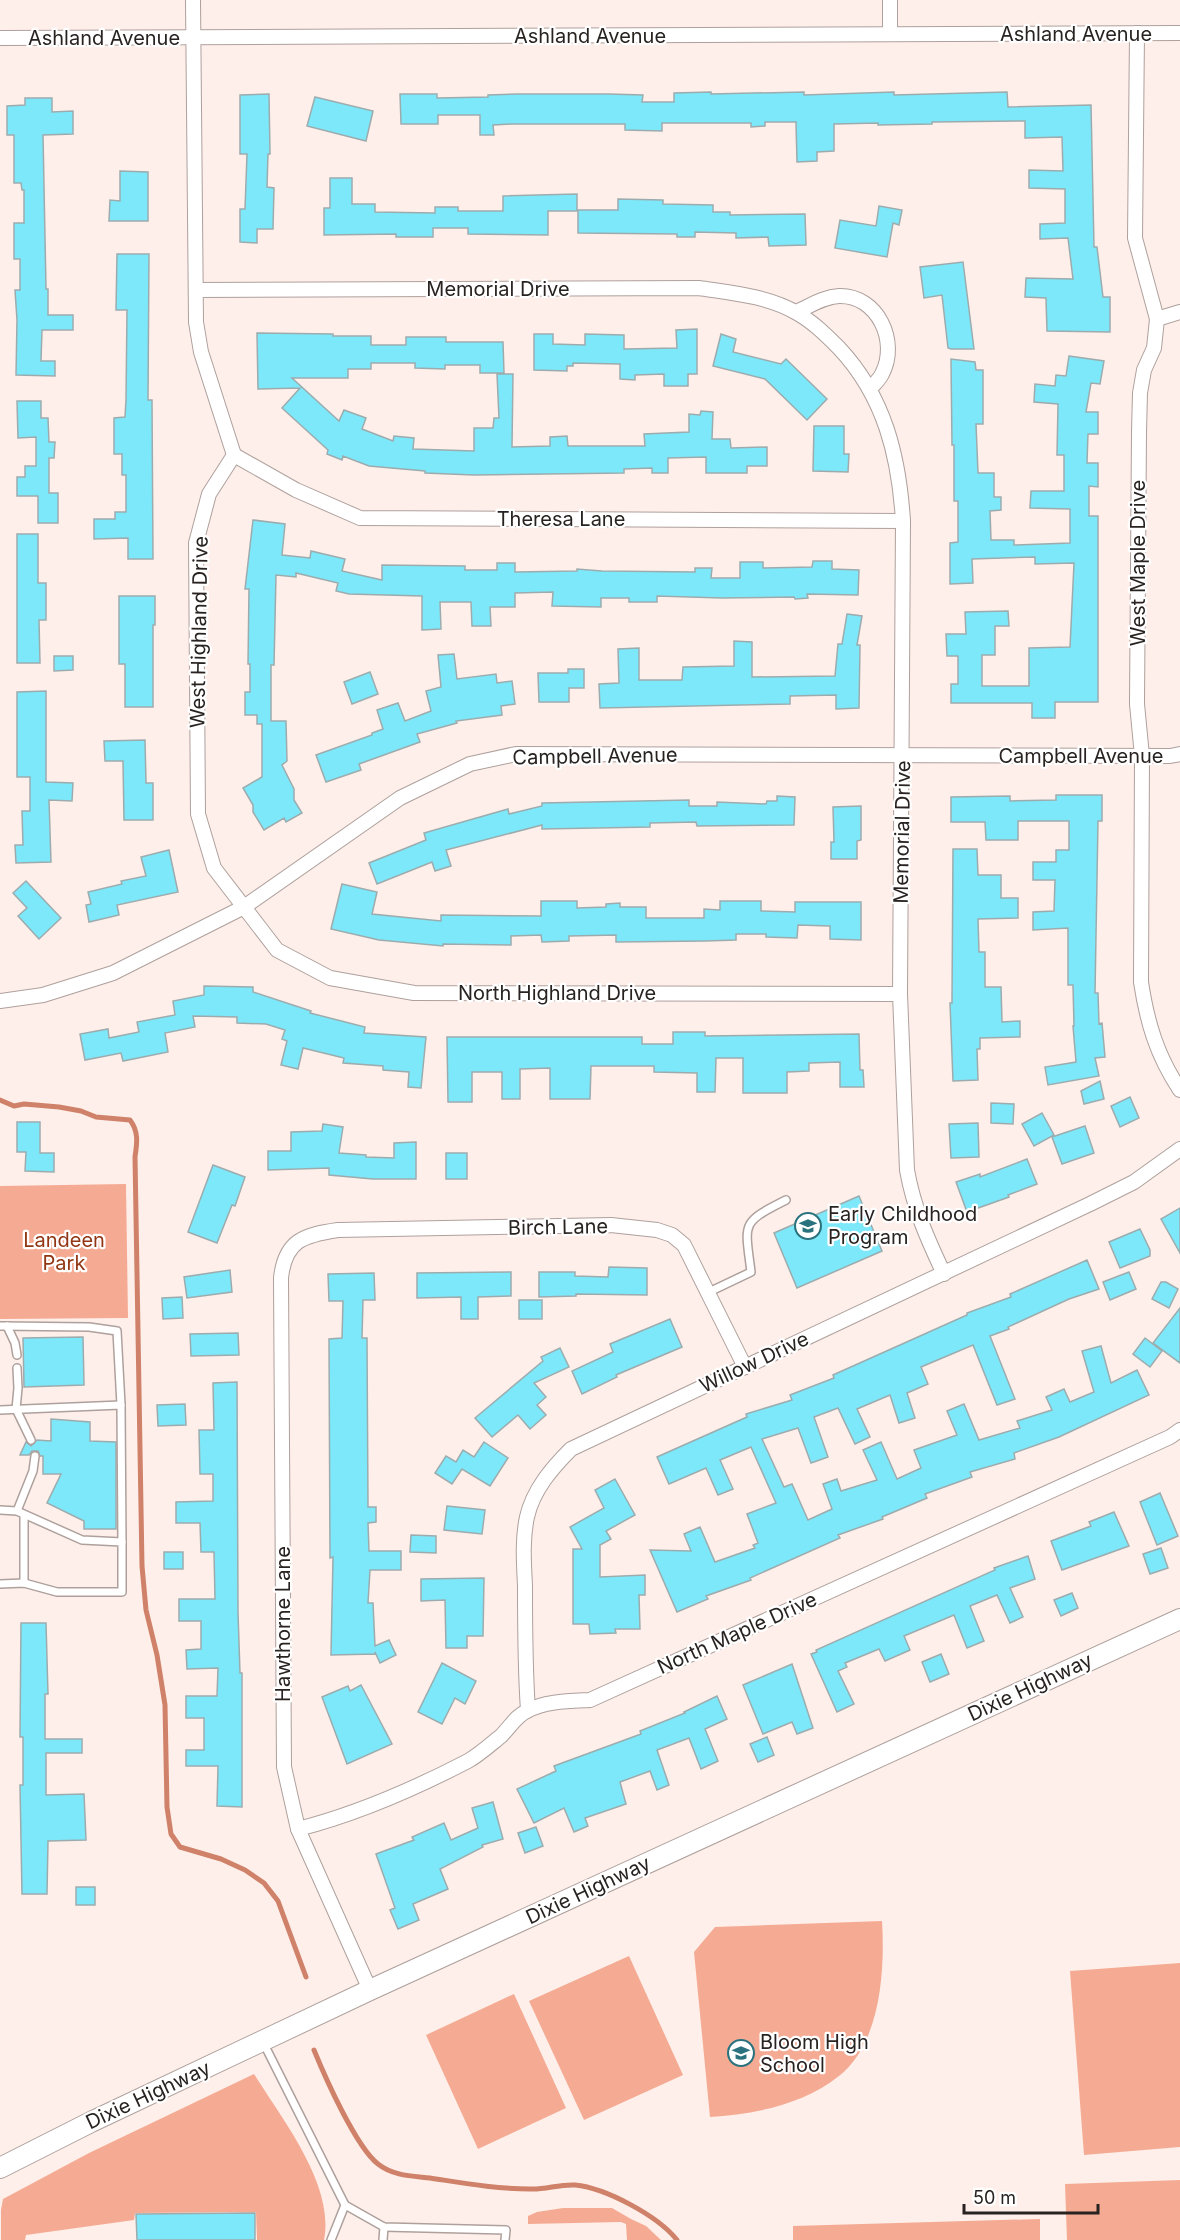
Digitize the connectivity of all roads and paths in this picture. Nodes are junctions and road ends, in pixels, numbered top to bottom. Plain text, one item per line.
1 (193, 0) edge
2 (890, 0) edge
3 (1137, 33) junction
4 (1180, 33) edge
5 (890, 34) junction
6 (0, 38) edge
7 (192, 38) junction
8 (196, 290) junction
9 (796, 312) junction
10 (1180, 312) edge
11 (1157, 319) junction
12 (870, 389) junction
13 (234, 455) junction
14 (903, 521) junction
15 (1180, 754) edge
16 (903, 755) junction
17 (1142, 756) junction
18 (244, 907) junction
19 (900, 994) junction
20 (0, 1000) edge
21 (1180, 1090) edge
22 (1180, 1149) edge
23 (786, 1200) dead end
24 (294, 1244) joint
25 (944, 1274) junction
26 (709, 1292) junction
27 (4, 1326) edge
28 (17, 1355) dead end
29 (745, 1367) junction
30 (17, 1368) dead end
31 (121, 1405) junction
32 (16, 1409) junction
33 (0, 1410) edge
34 (1180, 1430) edge
35 (31, 1440) dead end
36 (35, 1456) dead end
37 (0, 1509) edge
38 (17, 1511) junction
39 (24, 1515) junction
40 (122, 1542) junction
41 (24, 1583) junction
42 (0, 1584) edge
43 (1180, 1619) edge
44 (528, 1710) junction
45 (298, 1829) junction
46 (370, 1989) junction
47 (263, 2042) junction
48 (0, 2168) edge
49 (345, 2205) junction
50 (384, 2227) junction
51 (331, 2240) edge
52 (383, 2240) edge
53 (505, 2240) edge

1 - 7 street
2 - 5 street
3 - 4 street, Ashland Avenue
3 - 5 street, Ashland Avenue
3 - 11 street, West Maple Drive
5 - 7 street, Ashland Avenue
6 - 7 street, Ashland Avenue
7 - 8 street
8 - 9 street, Memorial Drive
8 - 13 street
9 - 12 street, Memorial Drive
9 - 12 street
10 - 11 street
11 - 17 street, West Maple Drive
12 - 14 street, Memorial Drive
13 - 14 street, Theresa Lane
13 - 18 street, West Highland Drive
14 - 16 street, Memorial Drive
15 - 17 street, Campbell Avenue
16 - 17 street, Campbell Avenue
16 - 18 street, Campbell Avenue
16 - 19 street, Memorial Drive
17 - 21 street, West Maple Drive
18 - 19 street, North Highland Drive
18 - 20 street, Campbell Avenue
19 - 25 street, Memorial Drive
22 - 25 street, Willow Drive
23 - 26 lane
24 - 26 street, Birch Lane
24 - 45 street, Hawthorne Lane
25 - 29 street, Willow Drive
26 - 29 street, Birch Lane
27 - 28 lane
27 - 31 lane
29 - 44 street, Willow Drive
30 - 32 lane
31 - 32 lane
31 - 40 lane
32 - 33 lane
32 - 35 lane
34 - 44 street, North Maple Drive
36 - 38 lane
37 - 38 lane
38 - 39 lane
39 - 40 lane
39 - 41 lane
40 - 41 lane
41 - 42 lane
43 - 46 main road, Dixie Highway
44 - 45 street, North Maple Drive
45 - 46 street, Hawthorne Lane
46 - 47 main road, Dixie Highway
47 - 48 main road, Dixie Highway
47 - 49 lane
49 - 50 lane
49 - 51 lane
50 - 52 lane
50 - 53 lane

